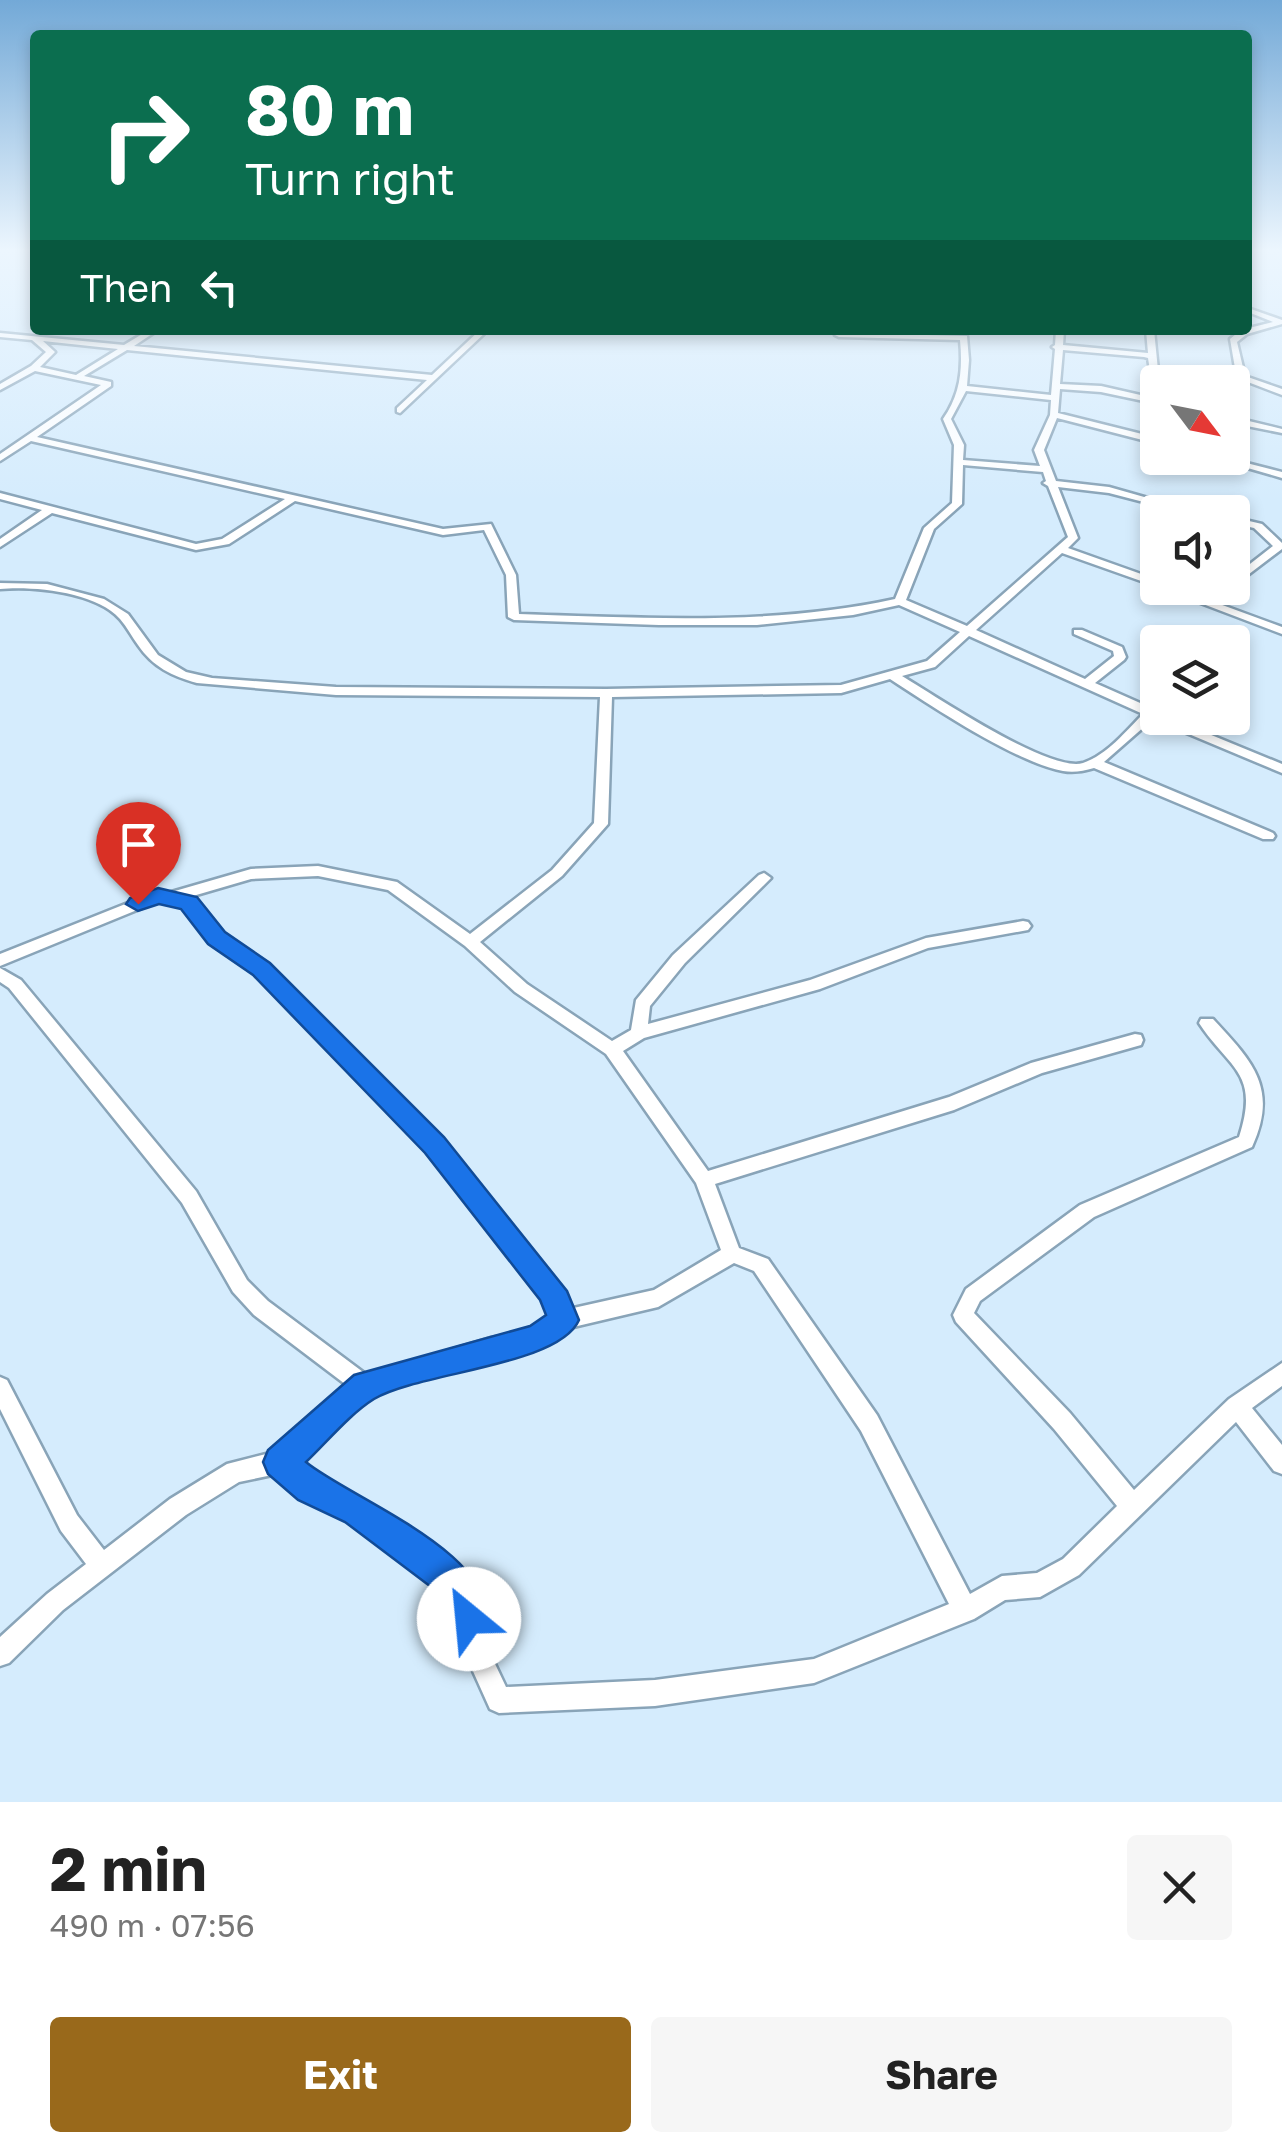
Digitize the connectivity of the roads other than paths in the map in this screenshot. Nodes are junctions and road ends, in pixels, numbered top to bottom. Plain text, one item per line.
1 (0, 335) edge
2 (41, 335) edge
3 (145, 335) edge
4 (479, 335) edge
5 (870, 335) edge
6 (1059, 335) edge
7 (1150, 335) edge
8 (1240, 335) edge
9 (34, 338) junction
10 (128, 344) junction
11 (1056, 347) junction
12 (1152, 357) junction
13 (1153, 365) edge
14 (1238, 365) edge
15 (34, 368) junction
16 (80, 374) junction
17 (434, 378) junction
18 (1250, 380) edge
19 (0, 388) edge
20 (963, 388) junction
21 (1057, 392) junction
22 (1282, 392) edge
23 (1140, 398) edge
24 (400, 410) dead end
25 (1054, 415) junction
26 (1250, 424) edge
27 (1280, 431) edge
28 (1140, 436) edge
29 (29, 438) junction
30 (0, 458) edge
31 (958, 462) junction
32 (1250, 466) edge
33 (1044, 469) junction
34 (1282, 475) edge
35 (1048, 483) junction
36 (0, 496) edge
37 (294, 498) junction
38 (1140, 498) edge
39 (49, 510) junction
40 (1250, 524) edge
41 (0, 544) edge
42 (1063, 550) junction
43 (1266, 559) junction
44 (1282, 564) edge
45 (1250, 566) edge
46 (1140, 578) edge
47 (0, 586) edge
48 (900, 601) junction
49 (1212, 605) edge
50 (964, 632) junction
51 (1078, 632) dead end
52 (1282, 632) edge
53 (896, 677) junction
54 (1087, 684) junction
55 (606, 693) junction
56 (1140, 708) edge
57 (1140, 729) edge
58 (1201, 735) edge
59 (1094, 764) junction
60 (1282, 770) edge
61 (1268, 836) dead end
62 (764, 878) dead end
63 (174, 896) junction
64 (1023, 926) dead end
65 (470, 942) junction
66 (0, 960) edge
67 (0, 974) edge
68 (1207, 1023) dead end
69 (639, 1033) junction
70 (1136, 1040) dead end
71 (612, 1050) junction
72 (704, 1180) junction
73 (732, 1254) junction
74 (564, 1320) junction
75 (1282, 1373) edge
76 (365, 1386) junction
77 (0, 1387) edge
78 (1237, 1406) junction
79 (280, 1462) junction
80 (1282, 1463) edge
81 (1132, 1506) junction
82 (102, 1566) junction
83 (965, 1610) junction
84 (0, 1654) edge

1 - 9 street
2 - 9 street
3 - 10 street
4 - 17 street
5 - 20 street
6 - 11 street
7 - 12 street
8 - 14 street
9 - 10 street
9 - 15 street
10 - 16 street
10 - 17 street
11 - 12 street
11 - 21 street
12 - 13 street
15 - 16 street
15 - 19 street
16 - 29 street
17 - 24 street
18 - 22 street
20 - 21 street
20 - 31 street
21 - 23 street
21 - 25 street
25 - 28 street
25 - 33 street
26 - 27 street
29 - 30 street
29 - 37 street
31 - 33 street
31 - 48 street
32 - 34 street
33 - 35 street
35 - 38 street
35 - 42 street
36 - 39 street
37 - 39 street
37 - 48 street
39 - 41 street
40 - 43 street
42 - 46 street
42 - 50 street
43 - 44 street
43 - 45 street
47 - 55 street
48 - 50 street
49 - 52 street
50 - 53 street
50 - 54 street
51 - 54 street
53 - 55 street
53 - 59 street
54 - 56 street
55 - 65 street
57 - 59 street
58 - 60 street
59 - 61 street
62 - 69 street
63 - 65 street
63 - 66 street
63 - 74 street
64 - 69 street
65 - 71 street
67 - 76 street
68 - 81 street
69 - 71 street
70 - 72 street
71 - 72 street
72 - 73 street
73 - 74 street
73 - 83 street
74 - 76 street
75 - 78 street
76 - 79 street
77 - 82 street
78 - 80 street
78 - 81 street
79 - 82 street
79 - 83 street
81 - 83 street
82 - 84 street

